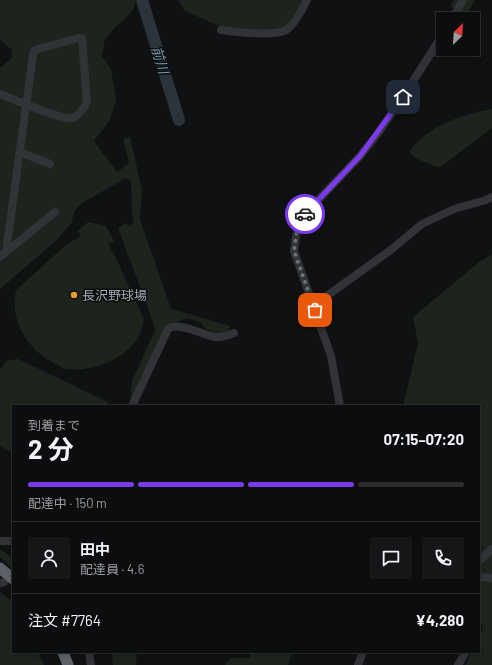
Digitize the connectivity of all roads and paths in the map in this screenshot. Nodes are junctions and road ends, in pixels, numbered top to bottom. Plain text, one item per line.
1 (307, 0) edge
2 (462, 0) edge
3 (456, 12) edge
4 (221, 30) dead end
5 (436, 45) edge
6 (0, 94) edge
7 (27, 105) junction
8 (20, 152) junction
9 (50, 164) dead end
10 (492, 196) edge
11 (55, 212) dead end
12 (3, 255) edge
13 (315, 310) junction
14 (234, 333) dead end
15 (132, 405) edge
16 (340, 405) edge
17 (12, 540) edge
18 (0, 541) edge
19 (492, 550) edge
20 (480, 560) edge
21 (0, 568) edge
22 (480, 577) edge
23 (492, 578) edge
24 (6, 581) edge
25 (63, 653) edge
26 (89, 653) edge
27 (363, 653) edge
28 (465, 653) edge
29 (68, 665) edge
30 (91, 665) edge
31 (358, 665) edge
32 (458, 665) edge

1 - 4 street
2 - 3 street
5 - 13 street
6 - 7 street
7 - 7 street
7 - 8 street
8 - 9 street
8 - 12 street
10 - 13 street
11 - 12 street
13 - 16 street
14 - 15 street
17 - 18 street
19 - 20 street
21 - 24 highway
22 - 23 street
25 - 29 highway
26 - 30 street
27 - 31 street
28 - 32 street

